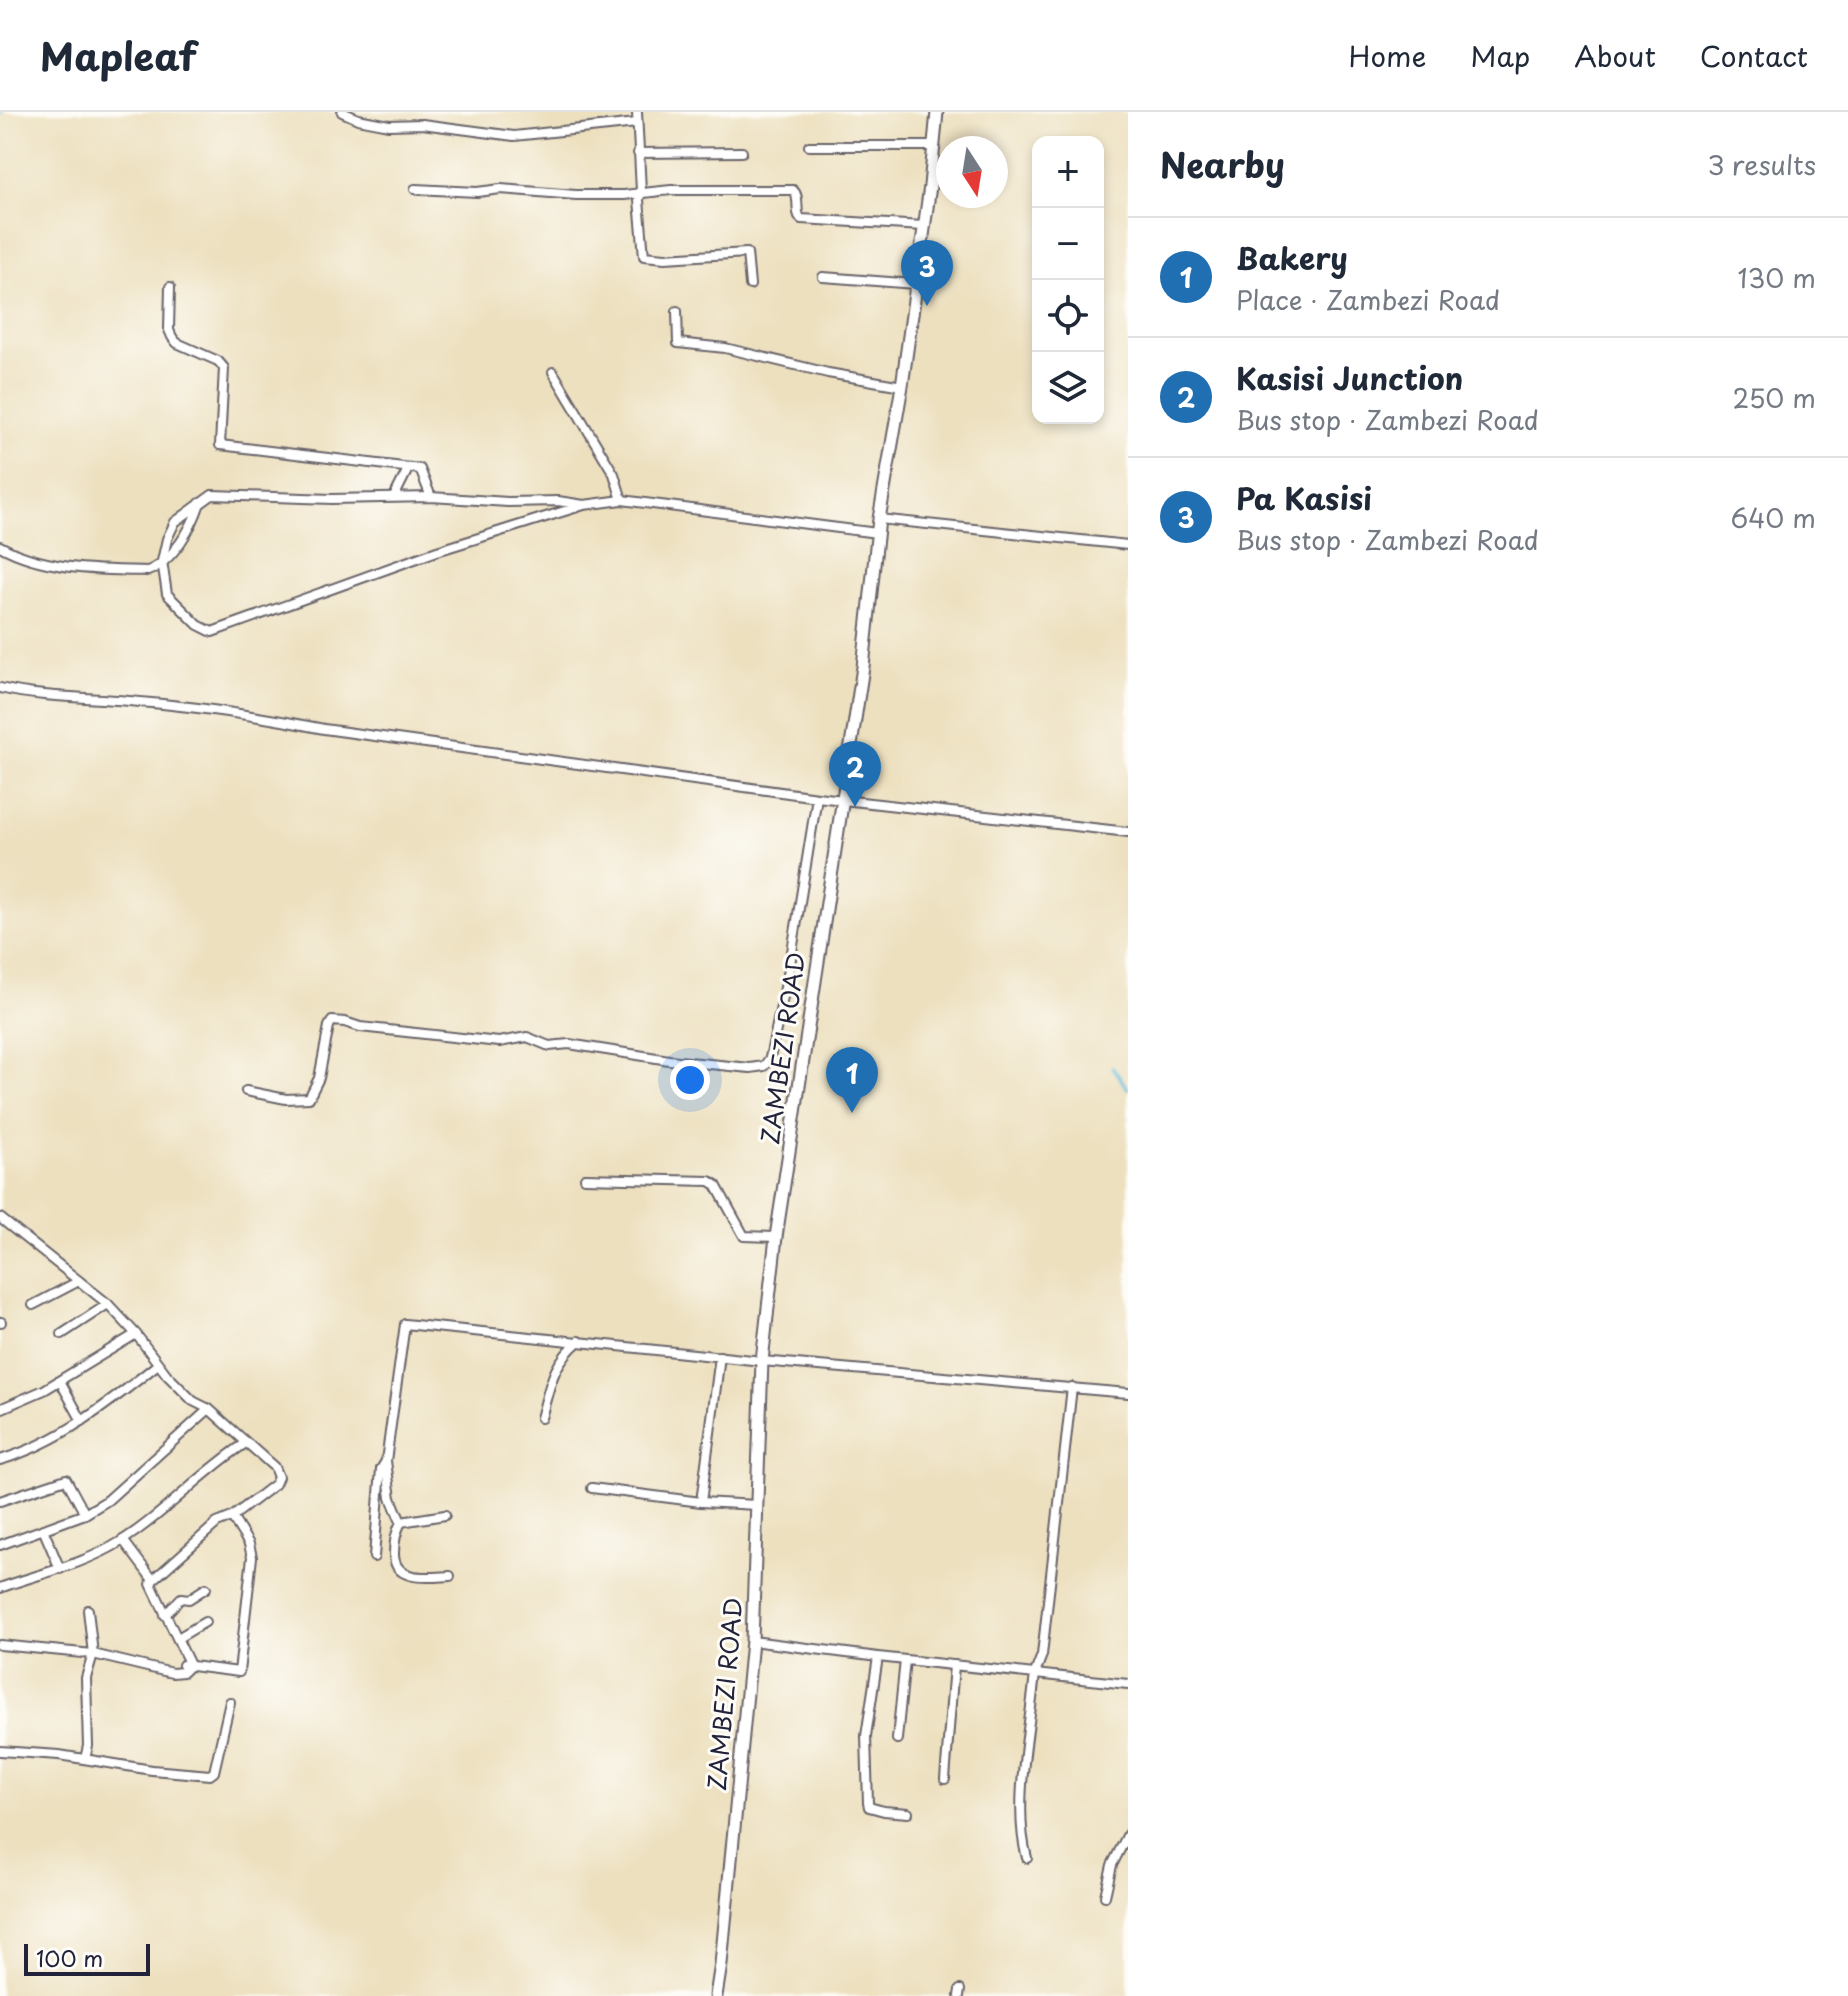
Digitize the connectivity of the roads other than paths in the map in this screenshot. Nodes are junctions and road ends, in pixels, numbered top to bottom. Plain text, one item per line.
1 (342, 112) edge
2 (637, 112) edge
3 (937, 112) edge
4 (637, 123) junction
5 (809, 146) dead end
6 (933, 146) junction
7 (742, 152) dead end
8 (638, 153) junction
9 (415, 189) dead end
10 (641, 191) junction
11 (924, 226) junction
12 (823, 277) dead end
13 (916, 284) junction
14 (750, 285) dead end
15 (170, 287) dead end
16 (677, 311) dead end
17 (553, 372) dead end
18 (902, 386) junction
19 (408, 469) junction
20 (394, 497) junction
21 (431, 497) junction
22 (622, 500) junction
23 (201, 502) junction
24 (584, 505) junction
25 (879, 519) junction
26 (877, 533) junction
27 (1128, 545) edge
28 (0, 546) edge
29 (162, 561) junction
30 (0, 688) edge
31 (817, 797) junction
32 (842, 799) junction
33 (1128, 832) edge
34 (246, 1091) dead end
35 (585, 1178) dead end
36 (0, 1218) edge
37 (776, 1237) junction
38 (79, 1281) junction
39 (108, 1304) junction
40 (33, 1305) dead end
41 (62, 1334) dead end
42 (136, 1334) junction
43 (579, 1341) junction
44 (720, 1356) junction
45 (762, 1361) junction
46 (158, 1364) junction
47 (60, 1381) junction
48 (1072, 1387) junction
49 (1128, 1393) edge
50 (0, 1409) edge
51 (209, 1409) junction
52 (541, 1418) dead end
53 (82, 1421) junction
54 (246, 1443) junction
55 (0, 1460) edge
56 (386, 1461) junction
57 (592, 1488) dead end
58 (0, 1501) edge
59 (701, 1502) junction
60 (757, 1505) junction
61 (85, 1514) junction
62 (445, 1515) dead end
63 (232, 1517) junction
64 (401, 1522) junction
65 (43, 1529) junction
66 (123, 1540) junction
67 (0, 1545) edge
68 (374, 1557) dead end
69 (60, 1569) junction
70 (450, 1576) dead end
71 (153, 1580) junction
72 (0, 1588) edge
73 (206, 1588) dead end
74 (88, 1610) dead end
75 (165, 1615) junction
76 (205, 1622) dead end
77 (178, 1638) junction
78 (752, 1641) junction
79 (0, 1645) edge
80 (93, 1654) junction
81 (878, 1657) junction
82 (905, 1660) junction
83 (183, 1665) junction
84 (954, 1665) junction
85 (1035, 1673) junction
86 (1128, 1684) edge
87 (230, 1702) dead end
88 (897, 1739) dead end
89 (0, 1751) edge
90 (85, 1759) junction
91 (945, 1779) dead end
92 (908, 1813) dead end
93 (1128, 1834) edge
94 (1027, 1858) dead end
95 (1105, 1896) dead end
96 (716, 1996) edge

1 - 4 street
2 - 4 street
3 - 6 main road, ZAMBEZI ROAD
4 - 8 street
5 - 6 street
6 - 11 main road, ZAMBEZI ROAD
7 - 8 street
8 - 10 street
9 - 10 street
10 - 11 street
10 - 14 street
11 - 13 main road, ZAMBEZI ROAD
12 - 13 street
13 - 18 main road, ZAMBEZI ROAD
15 - 19 street
16 - 18 street
17 - 22 street
18 - 25 main road, ZAMBEZI ROAD
19 - 20 street
19 - 21 street
20 - 21 street
20 - 23 street
21 - 24 street
22 - 24 street
22 - 26 street
23 - 29 street
23 - 29 street
24 - 29 street
25 - 26 main road, ZAMBEZI ROAD
25 - 27 street
26 - 32 main road, ZAMBEZI ROAD
28 - 29 street
30 - 31 street
31 - 32 street
31 - 34 street
32 - 33 street
32 - 37 main road, ZAMBEZI ROAD
35 - 37 street
36 - 38 street
37 - 45 main road, ZAMBEZI ROAD
38 - 39 street
38 - 40 street
39 - 41 street
39 - 42 street
42 - 46 street
42 - 47 street
43 - 44 street
43 - 52 street
43 - 56 street
44 - 45 street
44 - 59 street
45 - 48 street
45 - 60 main road, ZAMBEZI ROAD
46 - 51 street
46 - 53 street
47 - 50 street
47 - 53 street
48 - 49 street
48 - 85 street
51 - 54 street
51 - 61 street
53 - 55 street
54 - 63 street
54 - 66 street
56 - 64 street
56 - 68 street
57 - 59 street
58 - 61 street
59 - 60 street
60 - 78 main road, ZAMBEZI ROAD
61 - 65 street
62 - 64 street
63 - 71 street
63 - 83 street
64 - 70 street
65 - 67 street
65 - 69 street
66 - 69 street
66 - 71 street
69 - 72 street
71 - 75 street
73 - 75 street
74 - 80 street
75 - 77 street
76 - 77 street
77 - 83 street
78 - 81 street
78 - 96 main road, ZAMBEZI ROAD
79 - 80 street
80 - 83 street
80 - 90 street
81 - 82 street
81 - 92 street
82 - 84 street
82 - 88 street
84 - 85 street
84 - 91 street
85 - 86 street
85 - 94 street
87 - 90 street
89 - 90 street
93 - 95 street

